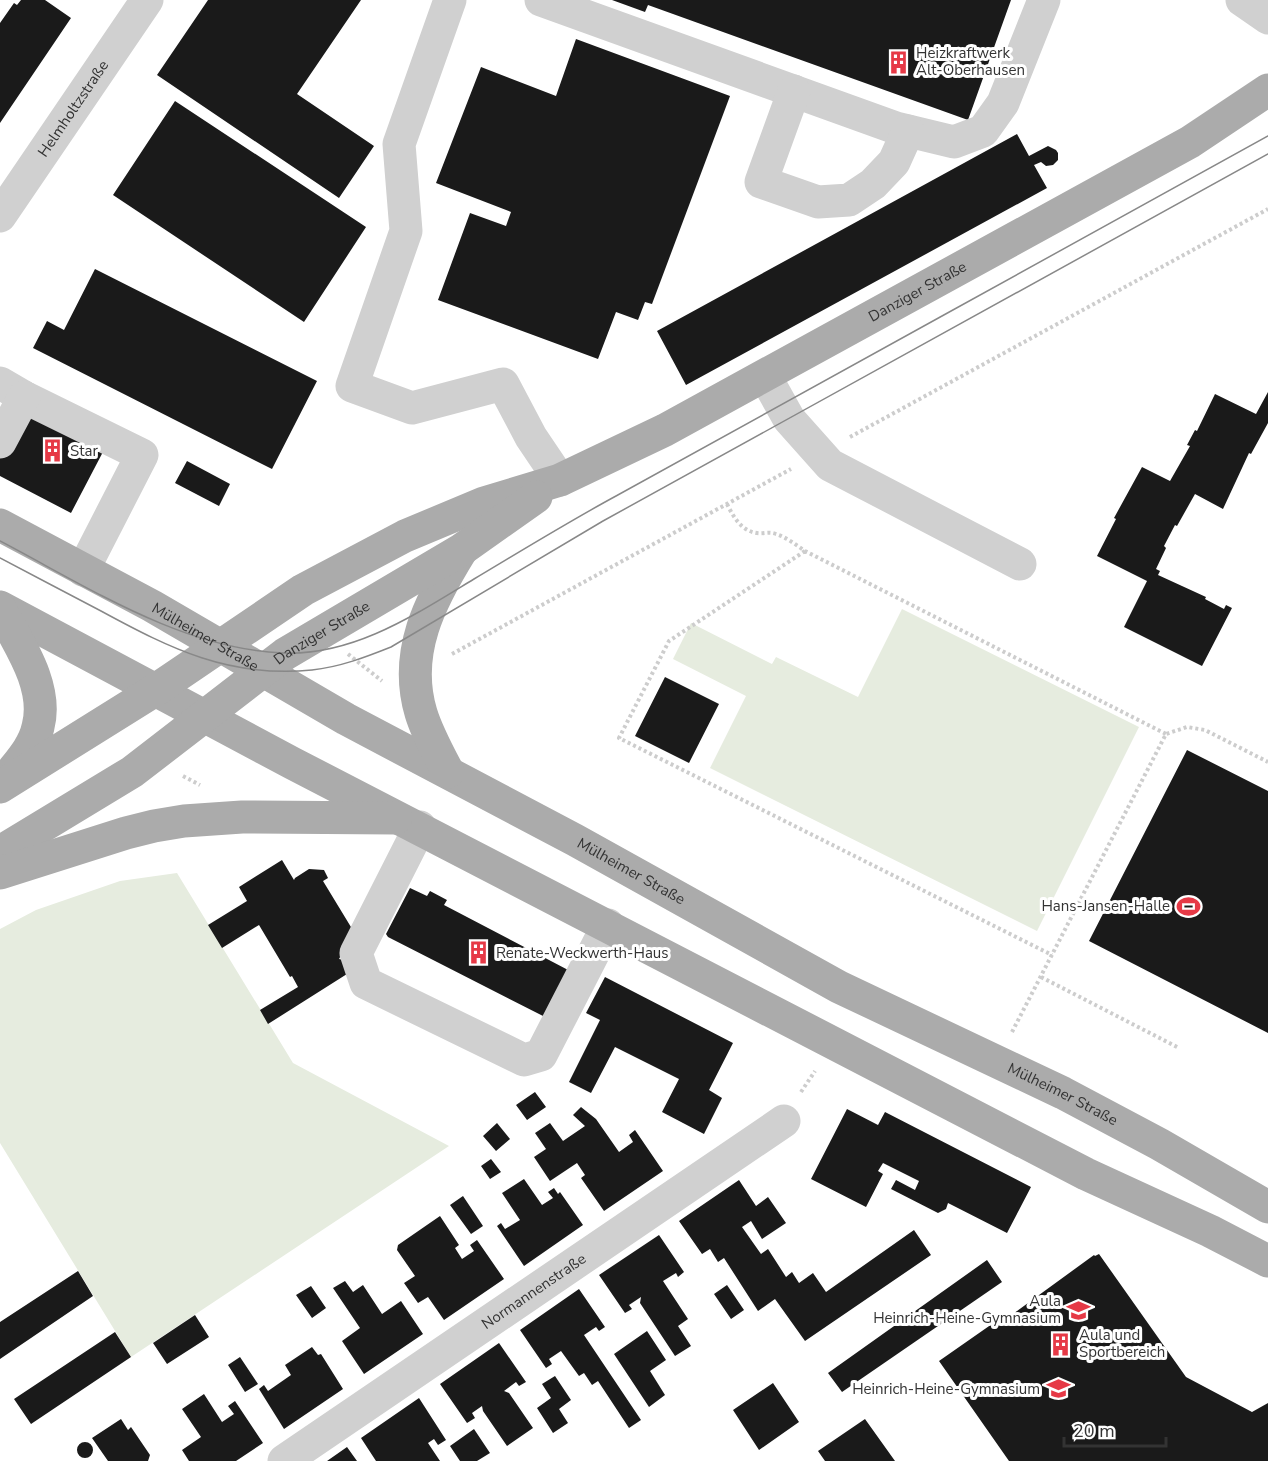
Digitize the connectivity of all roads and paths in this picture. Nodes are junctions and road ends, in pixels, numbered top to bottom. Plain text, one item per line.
1 (147, 0) edge
2 (450, 0) edge
3 (541, 0) edge
4 (1044, 0) edge
5 (1242, 0) edge
6 (1268, 18) edge
7 (1268, 90) edge
8 (794, 91) junction
9 (908, 131) junction
10 (1268, 208) edge
11 (0, 216) edge
12 (765, 376) junction
13 (12, 390) edge
14 (0, 442) edge
15 (820, 453) junction
16 (560, 480) junction
17 (726, 504) junction
18 (0, 525) edge
19 (461, 550) junction
20 (805, 551) junction
21 (1020, 564) dead end
22 (83, 570) junction
23 (0, 608) edge
24 (220, 645) junction
25 (445, 658) dead end
26 (260, 671) junction
27 (157, 689) junction
28 (204, 715) junction
29 (1167, 734) junction
30 (1268, 762) edge
31 (448, 772) junction
32 (0, 786) edge
33 (411, 823) junction
34 (0, 852) edge
35 (0, 873) edge
36 (608, 925) junction
37 (1053, 955) junction
38 (1041, 977) junction
39 (832, 1042) junction
40 (1179, 1048) dead end
41 (997, 1062) junction
42 (784, 1121) joint
43 (1268, 1207) edge
44 (1268, 1261) edge
45 (284, 1461) edge

1 - 11 street, Helmholtzstraße
2 - 16 street
3 - 8 street
4 - 9 street
5 - 6 street
7 - 12 main road, Danziger Straße
8 - 9 street
8 - 9 street
10 - 15 path
12 - 15 street
12 - 16 main road, Danziger Straße
13 - 14 street
13 - 22 street
15 - 17 path
15 - 21 street
16 - 19 main road, Danziger Straße
16 - 24 main road, Danziger Straße
17 - 20 path
17 - 25 path
18 - 22 main road, Mülheimer Straße
19 - 26 main road, Danziger Straße
19 - 31 main road
20 - 29 path
20 - 37 path
22 - 24 main road, Mülheimer Straße
23 - 27 main road
23 - 32 main road
24 - 26 main road, Mülheimer Straße
24 - 27 main road, Danziger Straße
26 - 28 main road, Danziger Straße
26 - 31 main road, Mülheimer Straße
27 - 28 main road
27 - 32 main road, Danziger Straße
28 - 33 main road
28 - 34 main road, Danziger Straße
29 - 30 path
29 - 37 path
31 - 41 main road, Mülheimer Straße
33 - 35 main road
33 - 36 main road
33 - 36 street
36 - 39 main road
37 - 38 path
38 - 40 path
38 - 41 path
39 - 42 path
39 - 44 main road
41 - 43 main road, Mülheimer Straße
42 - 45 street, Normannenstraße

